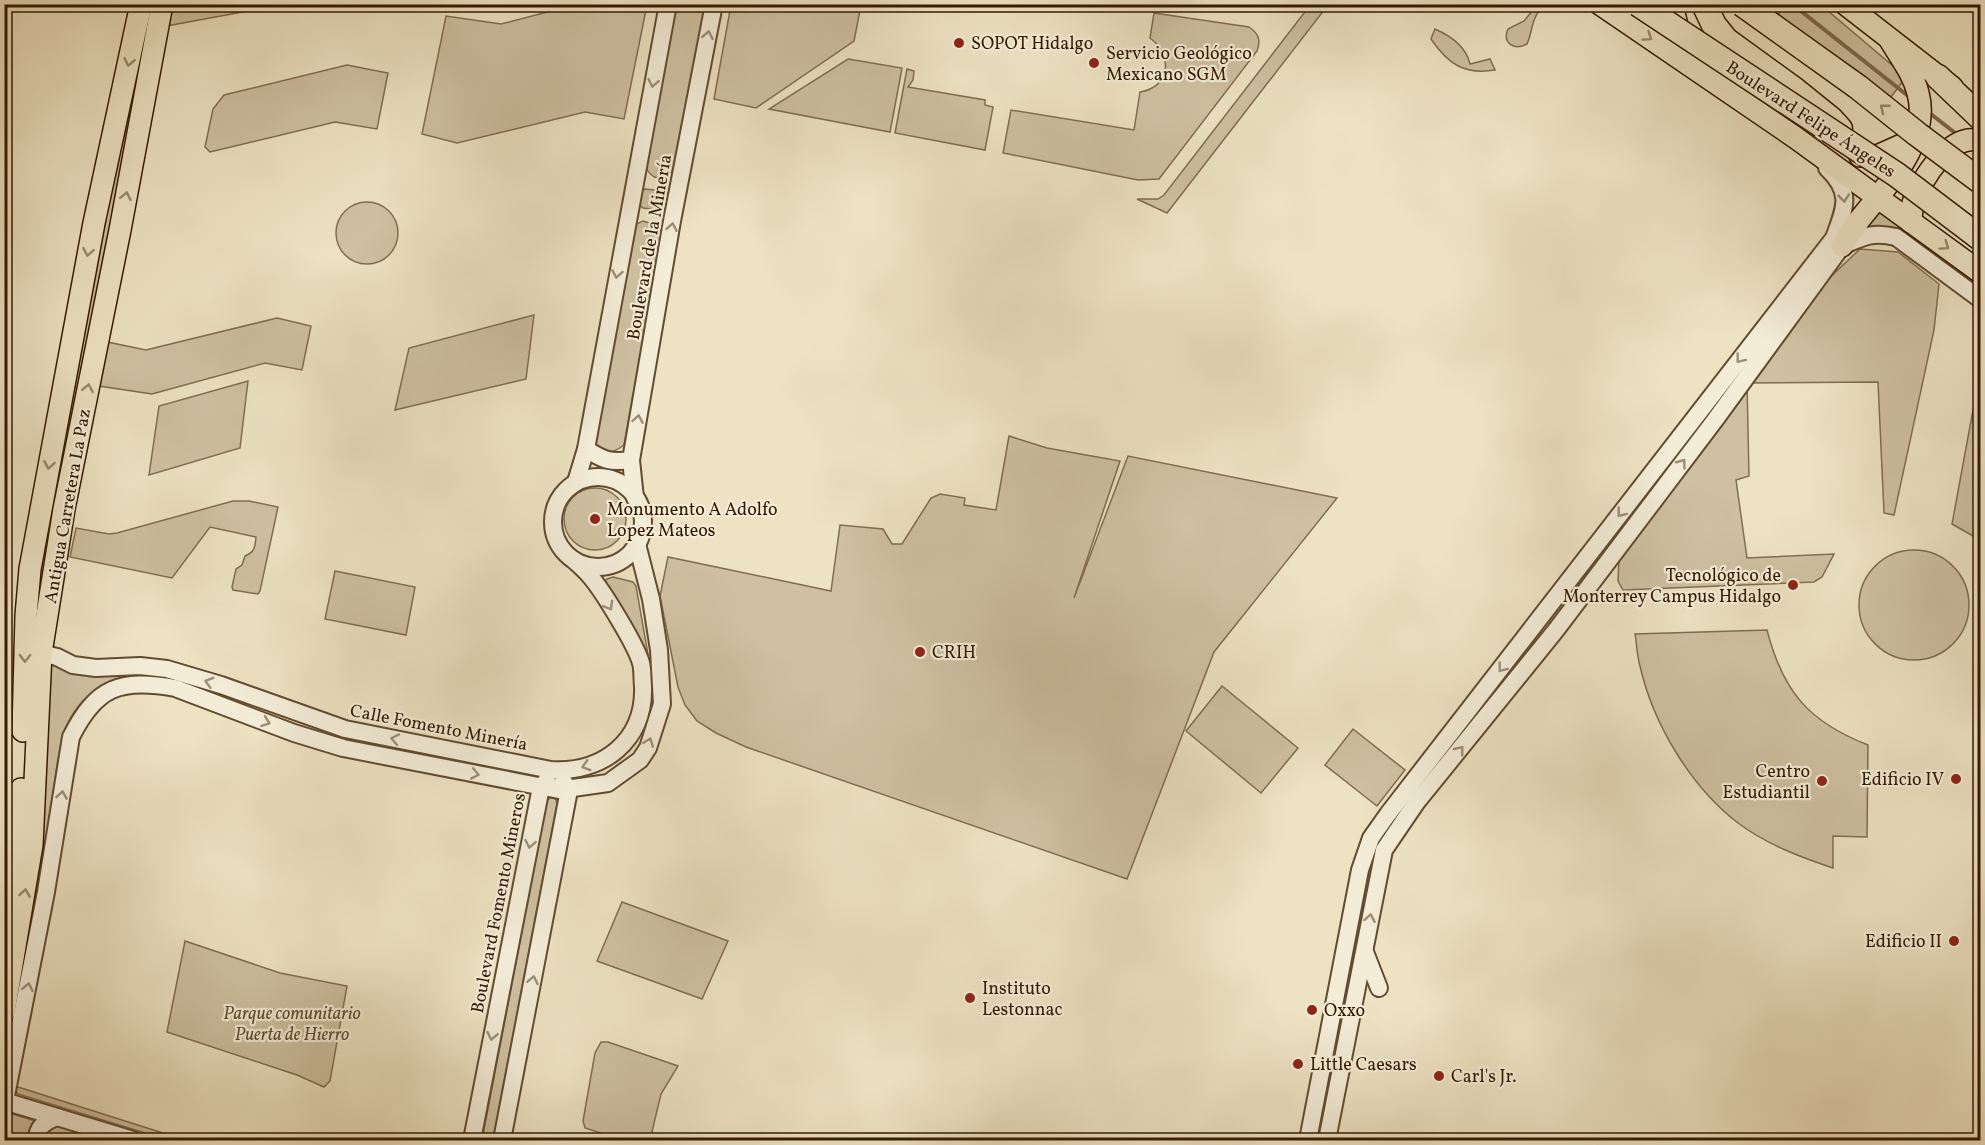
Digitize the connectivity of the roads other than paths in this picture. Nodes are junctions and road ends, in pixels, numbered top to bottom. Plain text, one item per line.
1 (141, 4) edge
2 (162, 4) edge
3 (668, 4) edge
4 (714, 4) edge
5 (1600, 4) edge
6 (1638, 4) edge
7 (1672, 4) edge
8 (1704, 4) edge
9 (1742, 4) edge
10 (1845, 4) edge
11 (1890, 40) junction
12 (1688, 64) junction
13 (1938, 77) junction
14 (1980, 110) edge
15 (1980, 117) edge
16 (1796, 138) junction
17 (1913, 140) junction
18 (1980, 141) edge
19 (1851, 144) junction
20 (1817, 153) junction
21 (1980, 181) edge
22 (1879, 197) junction
23 (1911, 222) junction
24 (1980, 238) edge
25 (1842, 246) junction
26 (1980, 272) edge
27 (1980, 299) edge
28 (1708, 415) junction
29 (586, 449) junction
30 (631, 460) junction
31 (576, 482) junction
32 (636, 498) junction
33 (637, 544) junction
34 (574, 560) junction
35 (1554, 601) junction
36 (1570, 611) junction
37 (41, 653) junction
38 (555, 770) junction
39 (541, 787) junction
40 (569, 790) junction
41 (4, 916) edge
42 (1365, 951) junction
43 (1379, 988) dead end
44 (4, 1012) edge
45 (5, 1102) edge
46 (4, 1106) edge
47 (57, 1117) junction
48 (37, 1140) edge
49 (134, 1140) edge
50 (472, 1140) edge
51 (502, 1140) edge
52 (1308, 1140) edge
53 (1327, 1140) edge

1 -> 41 main road, Antigua Carretera La Paz
37 -> 2 main road, Antigua Carretera La Paz
3 -> 29 street, Boulevard de la Minería
30 -> 4 street, Boulevard de la Minería
5 -> 12 main road
6 - 19 highway, Boulevard Felipe Ángeles, bridge
7 - 12 main road
8 - 19 highway
21 -> 9 highway, bridge
10 - 11 main road
11 - 13 main road
11 - 17 main road
12 - 16 main road
13 - 14 main road
13 - 15 highway
16 - 20 main road
16 -> 28 street
17 - 20 main road
17 - 22 main road
18 - 23 main road
19 - 24 highway, Boulevard Felipe Ángeles, bridge
20 - 22 main road
22 - 23 main road
22 - 25 main road
23 -> 26 main road
25 - 27 street
25 - 28 street
28 -> 35 street
36 -> 28 street
29 - 30 street
29 - 31 street, Boulevard de la Minería
30 - 32 street, Boulevard de la Minería
31 - 32 street
31 - 34 street
32 - 33 street
33 - 34 street
40 -> 33 street
34 -> 38 street, Calle Fomento Minería
35 - 36 street
35 -> 52 street
42 -> 36 street
38 -> 37 street, Calle Fomento Minería
44 -> 37 main road, Antigua Carretera La Paz
38 - 39 street, Boulevard Fomento Mineros
38 - 40 street
39 - 40 street
45 -> 39 street
39 -> 50 street, Boulevard Fomento Mineros
51 -> 40 street
42 - 43 street
42 - 53 street
45 - 46 street
45 - 47 street
47 - 48 street
47 - 49 street

